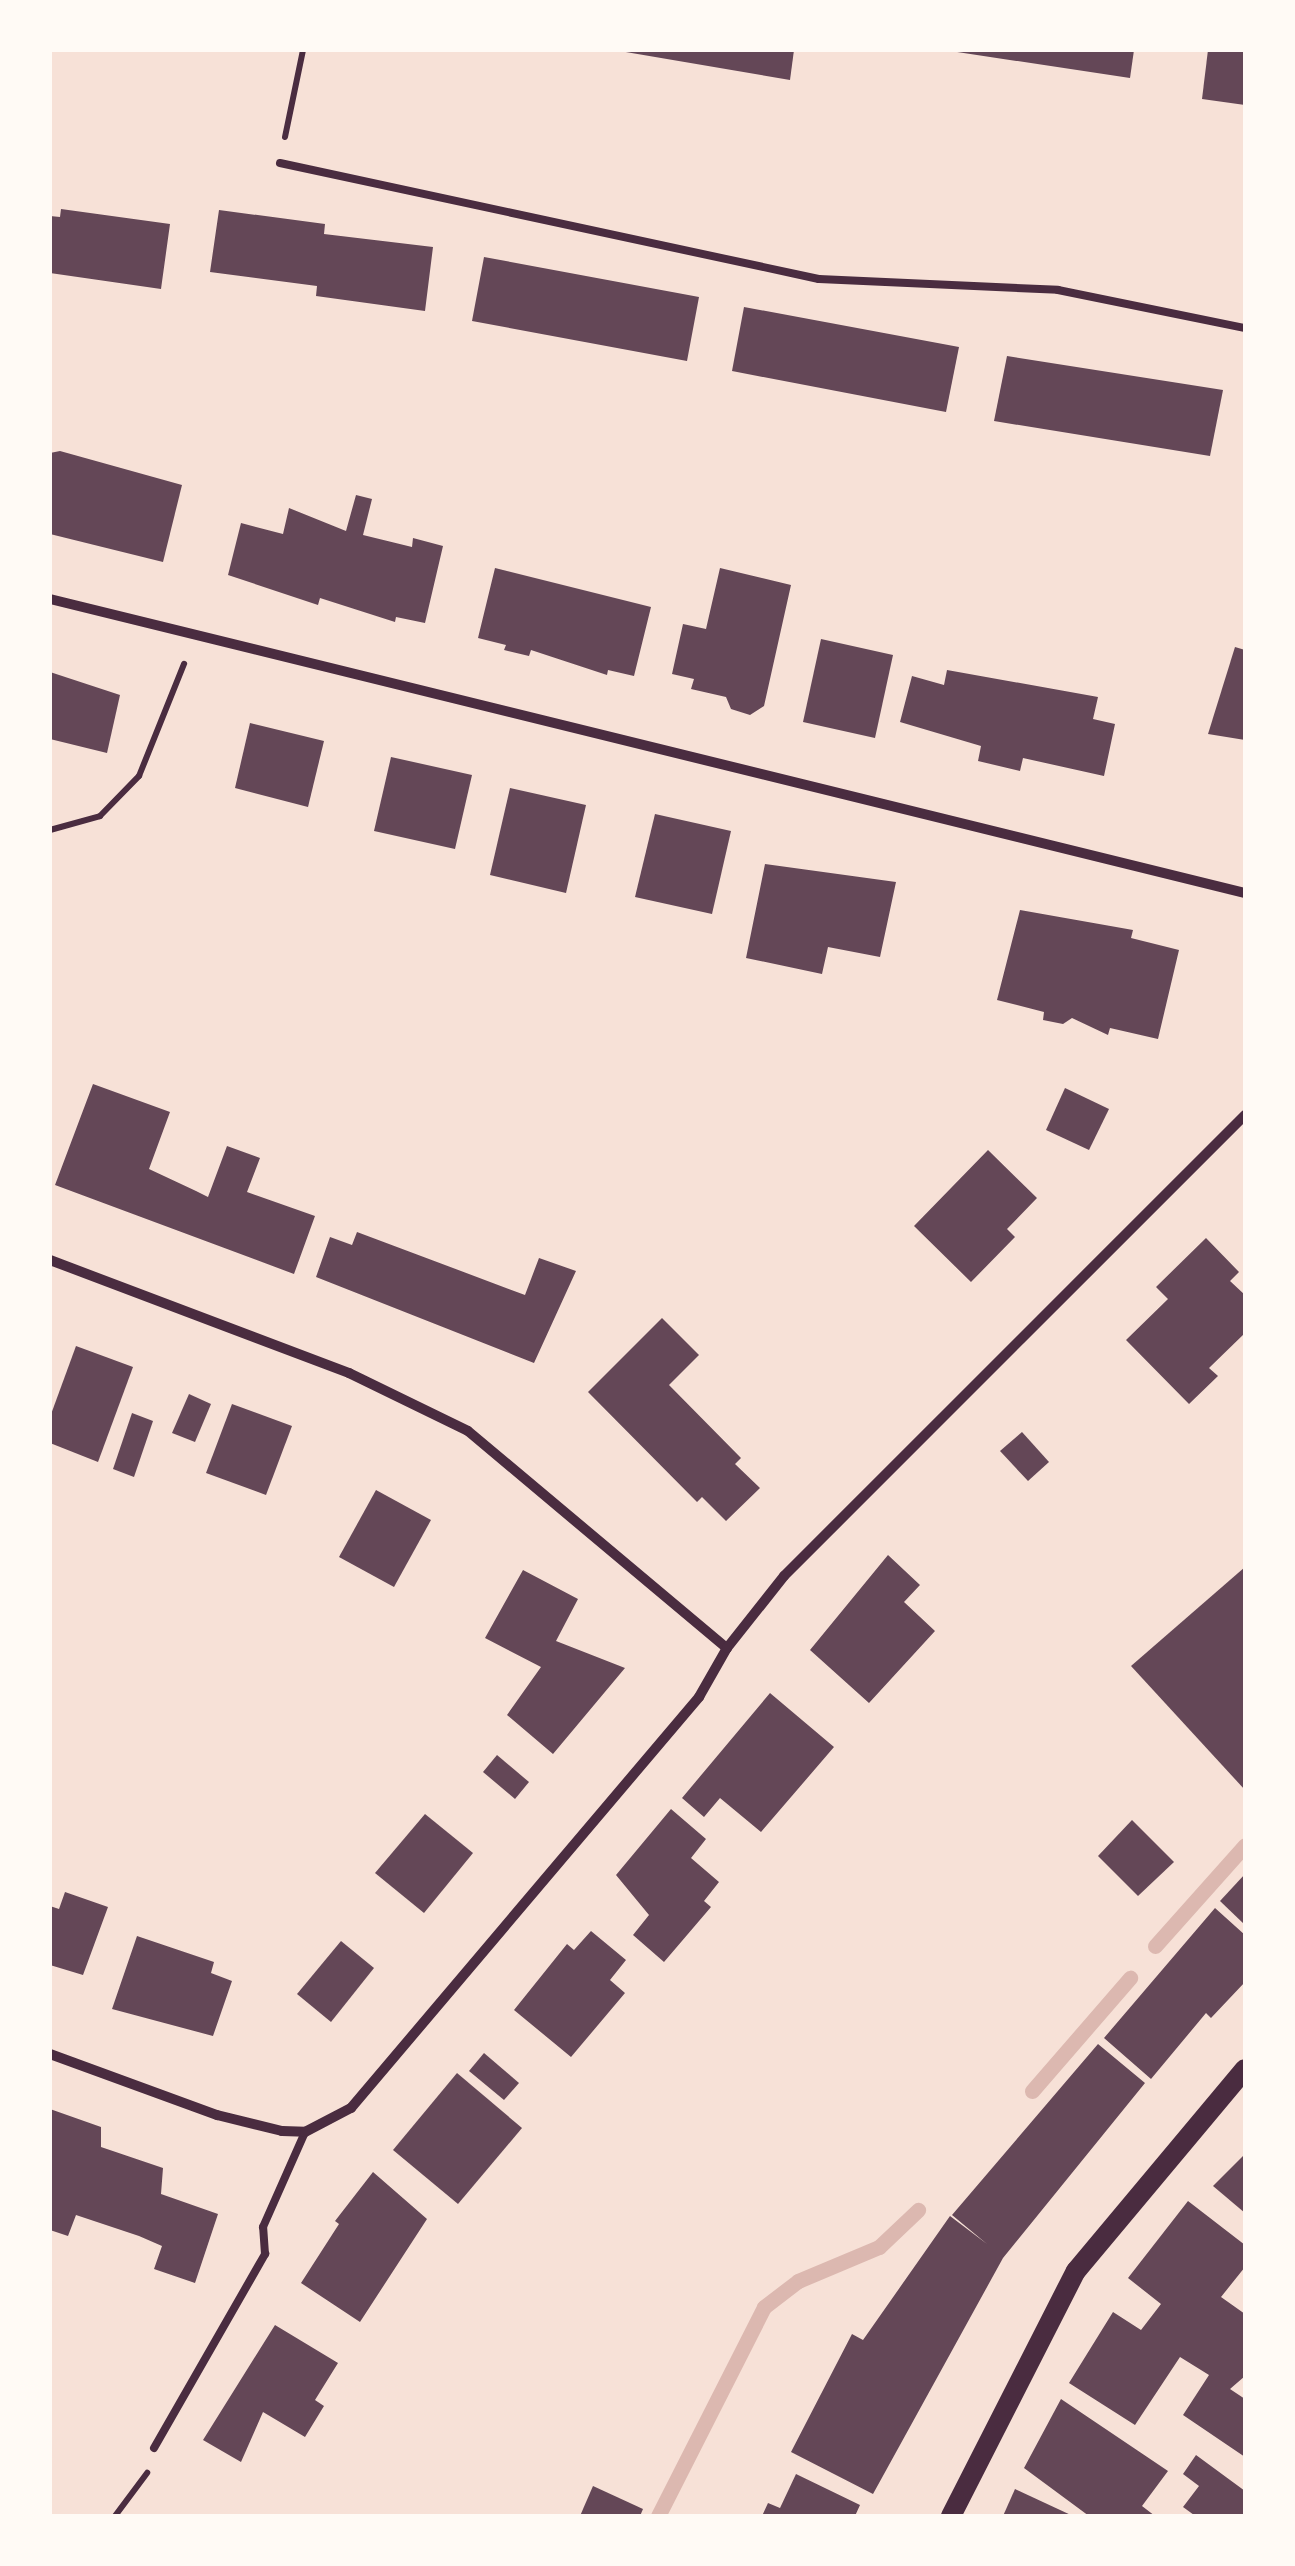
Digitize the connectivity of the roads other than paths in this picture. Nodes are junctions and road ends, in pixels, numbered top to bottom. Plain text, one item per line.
1 (280, 163) road end
2 (1245, 328) edge
3 (50, 599) edge
4 (1245, 893) edge
5 (1245, 1115) edge
6 (50, 1260) edge
7 (727, 1648) junction
8 (50, 2054) edge
9 (1245, 2069) edge
10 (306, 2132) junction
11 (154, 2448) road end
12 (950, 2516) edge

1 - 2 lane
3 - 4 street
5 - 7 street
6 - 7 street
7 - 10 street
8 - 10 street
9 - 12 main road
10 - 11 lane

